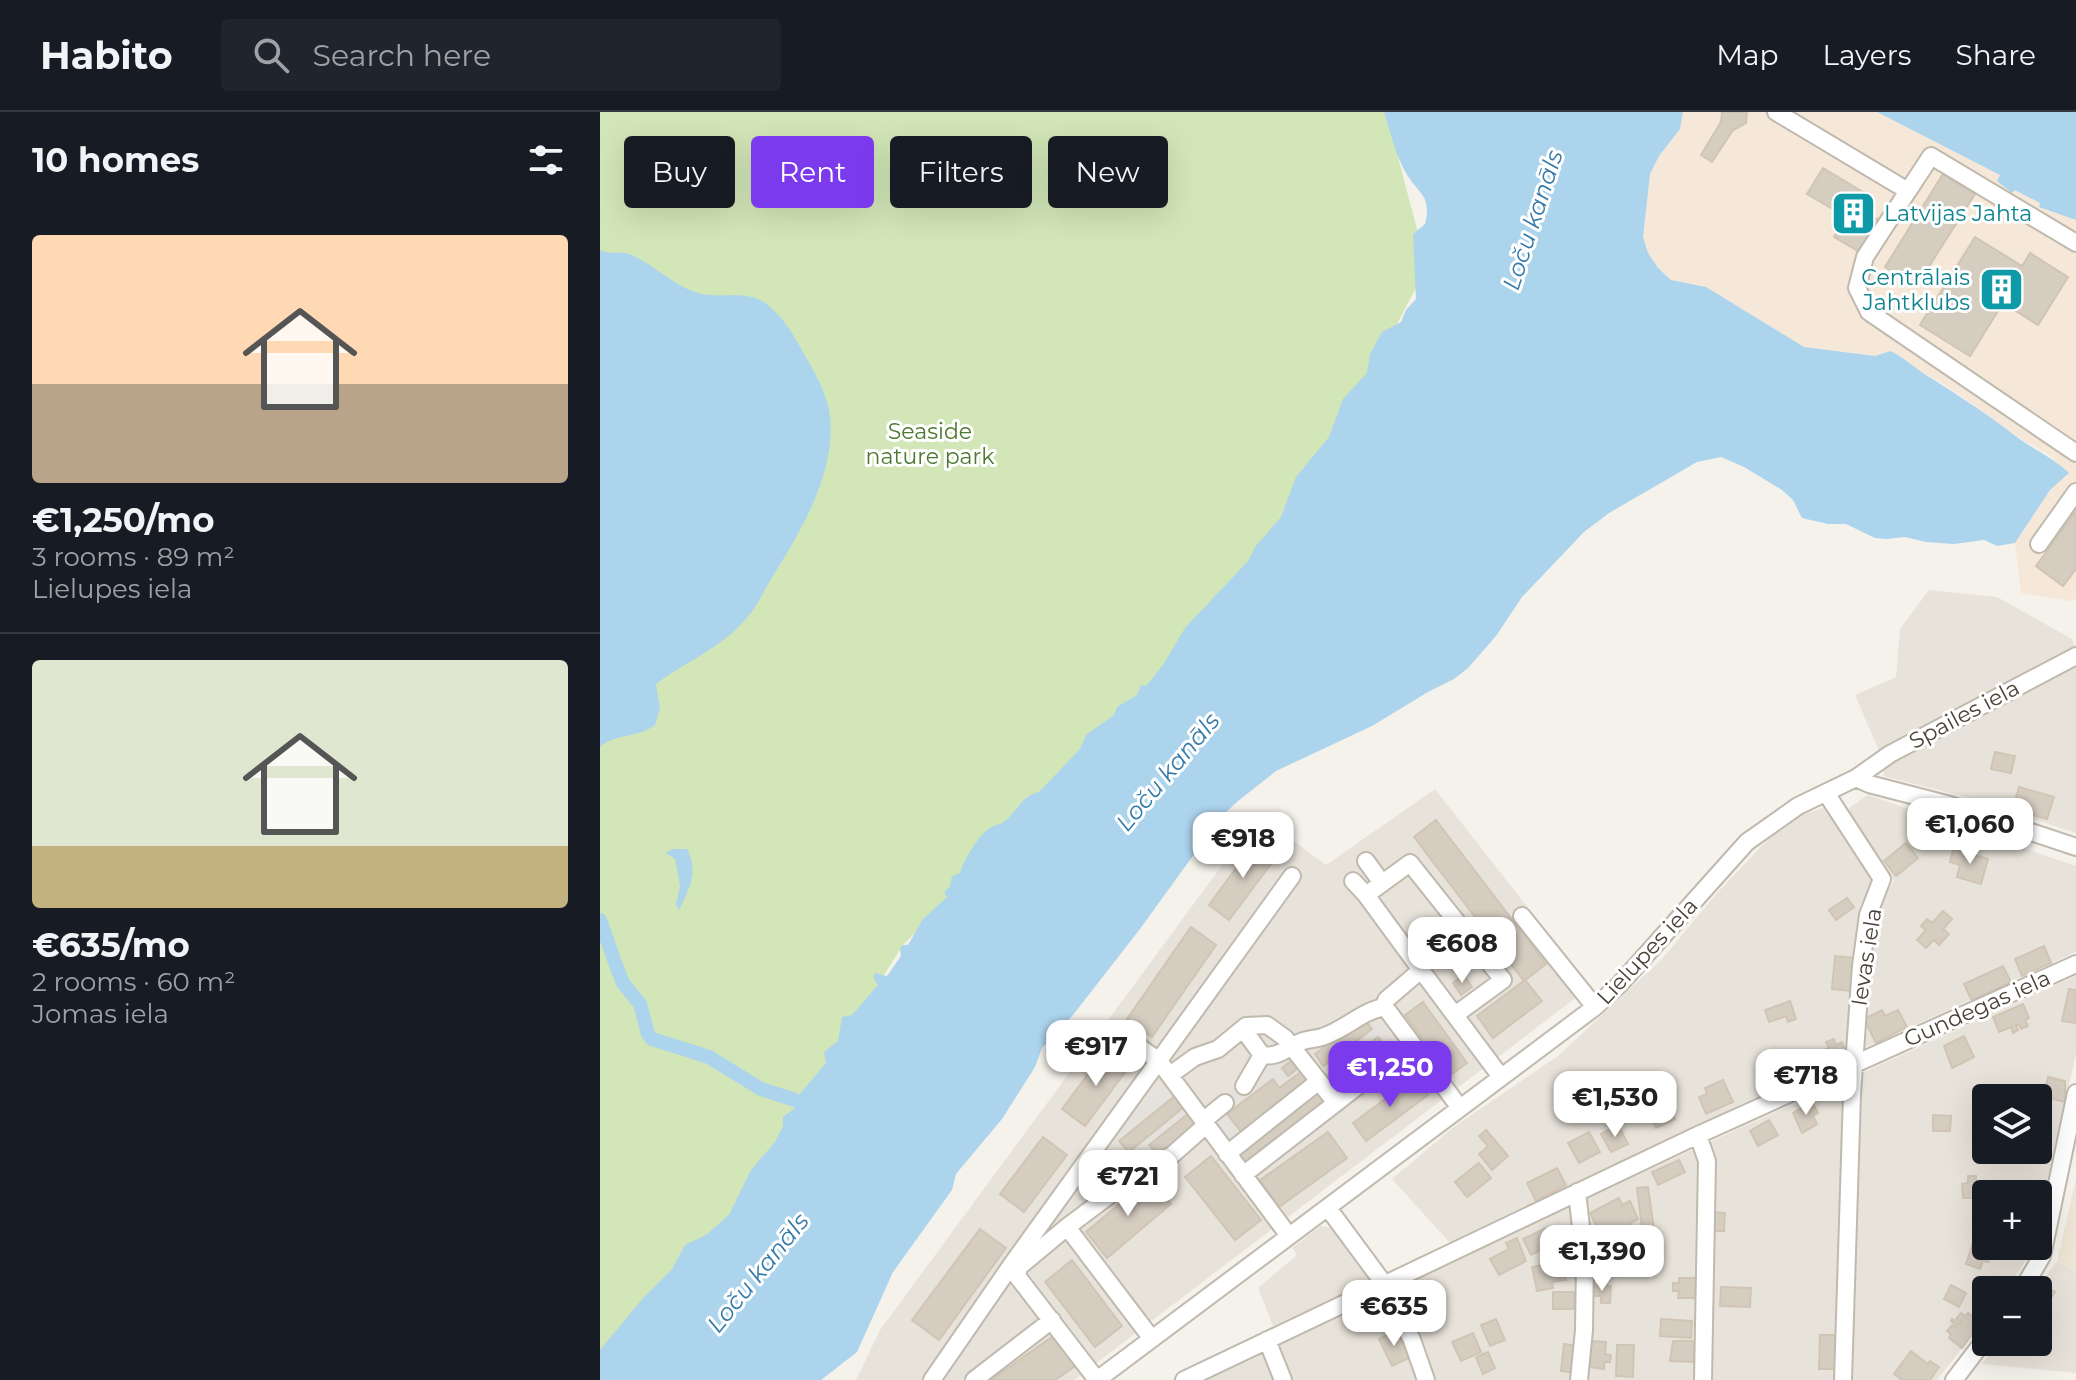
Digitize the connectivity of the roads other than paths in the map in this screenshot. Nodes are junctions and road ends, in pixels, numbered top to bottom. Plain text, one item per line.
1 (1776, 112) edge
2 (1908, 191) junction
3 (2076, 243) edge
4 (2076, 453) edge
5 (2076, 492) edge
6 (2039, 544) dead end
7 (2076, 656) edge
8 (1856, 778) junction
9 (1826, 793) junction
10 (2076, 847) edge
11 (1366, 861) dead end
12 (1292, 876) dead end
13 (1353, 881) dead end
14 (1382, 883) junction
15 (1366, 895) junction
16 (1522, 916) dead end
17 (2076, 964) edge
18 (1421, 970) junction
19 (1385, 1007) junction
20 (1595, 1007) junction
21 (1455, 1015) junction
22 (1243, 1029) junction
23 (1412, 1044) junction
24 (1138, 1046) dead end
25 (1292, 1046) junction
26 (1262, 1055) junction
27 (1853, 1064) junction
28 (1164, 1068) junction
29 (1501, 1077) junction
30 (1319, 1081) junction
31 (1244, 1086) dead end
32 (2076, 1093) edge
33 (1225, 1103) dead end
34 (1336, 1103) junction
35 (1460, 1108) junction
36 (1205, 1123) junction
37 (1698, 1135) junction
38 (1227, 1154) junction
39 (1089, 1158) junction
40 (1243, 1175) junction
41 (1115, 1191) junction
42 (1577, 1192) junction
43 (1328, 1208) junction
44 (1067, 1227) junction
45 (1289, 1236) junction
46 (1015, 1266) junction
47 (2030, 1276) edge
48 (1385, 1285) junction
49 (1052, 1320) junction
50 (1152, 1339) junction
51 (1267, 1340) junction
52 (1972, 1356) edge
53 (1115, 1374) edge
54 (932, 1380) edge
55 (974, 1380) edge
56 (1097, 1380) edge
57 (1184, 1380) edge
58 (1283, 1380) edge
59 (1426, 1380) edge
60 (1579, 1380) edge
61 (1703, 1380) edge
62 (1843, 1380) edge
63 (1954, 1380) edge

1 - 2 street
2 - 3 street
2 - 4 street
5 - 6 street
7 - 8 street, Spailes iela
8 - 9 street, Lielupes iela
8 - 10 street
9 - 20 street, Lielupes iela
9 - 27 street, Ievas iela
11 - 14 street
12 - 28 street
13 - 15 street
14 - 15 street
14 - 21 street
15 - 18 street
16 - 20 street
17 - 27 street, Gundegas iela
18 - 19 street
18 - 21 street
19 - 23 street
19 - 25 street
20 - 29 street, Lielupes iela
21 - 29 street
22 - 25 street
22 - 26 street
22 - 28 street
23 - 34 street
23 - 35 street
24 - 28 street
25 - 26 street
25 - 30 street
26 - 31 street
27 - 37 street, Gundegas iela
27 - 62 street, Ievas iela
28 - 36 street
28 - 39 street
29 - 35 street, Lielupes iela
30 - 34 street
30 - 38 street
32 - 47 street
33 - 36 street
34 - 40 street
35 - 43 street, Lielupes iela
36 - 38 street
36 - 41 street
37 - 42 street, Gundegas iela
37 - 61 street
38 - 40 street
39 - 41 street
39 - 46 street
40 - 45 street
41 - 44 street
42 - 48 street, Gundegas iela
42 - 60 street
43 - 45 street, Lielupes iela
43 - 48 street
44 - 46 street
44 - 50 street
45 - 50 street, Lielupes iela
46 - 49 street
46 - 54 street
48 - 51 street, Gundegas iela
48 - 59 street
49 - 55 street
49 - 56 street
50 - 53 street, Lielupes iela
51 - 57 street, Gundegas iela
51 - 58 street
52 - 63 street
53 - 56 street, Lielupes iela

